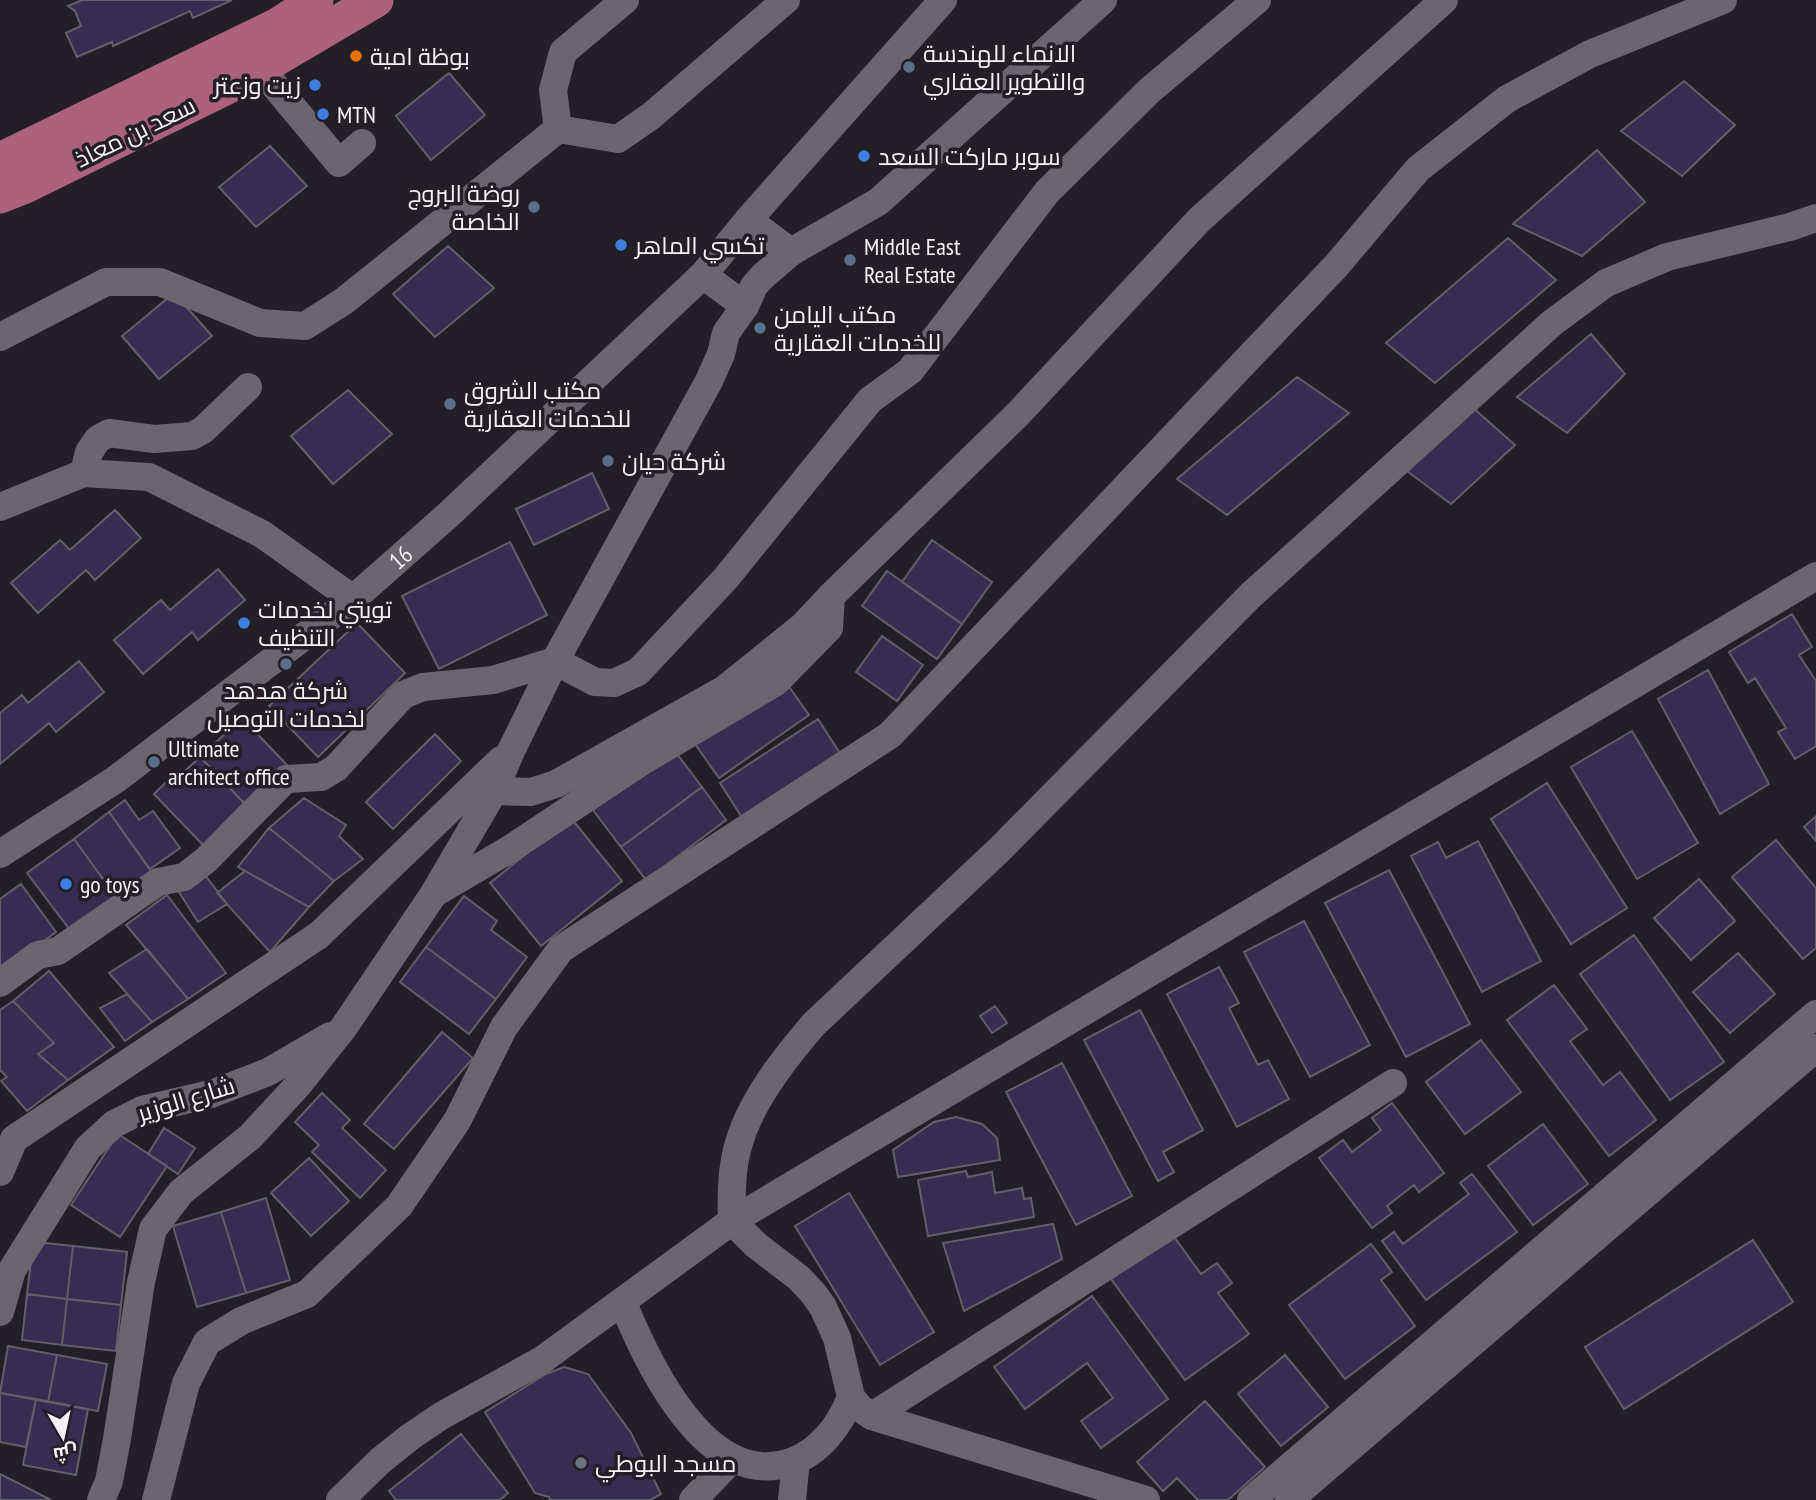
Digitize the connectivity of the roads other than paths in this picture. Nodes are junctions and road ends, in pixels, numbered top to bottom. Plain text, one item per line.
1 (316, 0) edge
2 (376, 0) edge
3 (625, 0) edge
4 (786, 0) edge
5 (943, 0) edge
6 (1103, 0) edge
7 (1257, 0) edge
8 (1444, 0) edge
9 (1723, 0) edge
10 (260, 68) junction
11 (558, 129) junction
12 (362, 143) dead end
13 (0, 160) edge
14 (0, 196) edge
15 (1816, 218) edge
16 (748, 220) junction
17 (791, 252) junction
18 (703, 275) junction
19 (745, 306) junction
20 (0, 337) edge
21 (248, 387) dead end
22 (84, 472) junction
23 (0, 507) edge
24 (1816, 576) edge
25 (831, 596) junction
26 (353, 599) junction
27 (555, 661) junction
28 (510, 751) junction
29 (494, 791) junction
30 (0, 854) edge
31 (433, 895) junction
32 (0, 983) edge
33 (1816, 1014) edge
34 (344, 1027) junction
35 (1816, 1048) edge
36 (1393, 1083) dead end
37 (0, 1172) edge
38 (732, 1221) junction
39 (623, 1303) junction
40 (0, 1312) edge
41 (862, 1406) junction
42 (733, 1458) junction
43 (796, 1460) junction
44 (101, 1500) edge
45 (156, 1500) edge
46 (340, 1500) edge
47 (693, 1500) edge
48 (792, 1500) edge
49 (1146, 1500) edge
50 (1251, 1500) edge
51 (1289, 1500) edge

1 - 13 main road, سعد بن معاذ
2 - 10 main road, سعد بن معاذ
3 - 11 street
4 - 11 street
5 - 16 street, 16
6 - 17 street
7 - 27 street
8 - 25 street
9 - 45 street
10 - 12 street
10 - 14 main road, سعد بن معاذ
11 - 20 street
15 - 38 street
16 - 17 street
16 - 18 street, 16
17 - 19 street
18 - 19 street
18 - 26 street, 16
19 - 27 street
21 - 22 street
22 - 23 street
22 - 26 street
24 - 38 street
25 - 29 street
25 - 31 street
26 - 30 street, 16
27 - 28 street
27 - 32 street
28 - 29 street
28 - 37 street
29 - 31 street
31 - 34 street
33 - 50 street
34 - 40 street, شارع الوزير
34 - 44 street
35 - 51 street
36 - 41 street
38 - 39 street
38 - 41 street
39 - 42 street
39 - 46 street
41 - 43 street
41 - 49 street
42 - 43 street
42 - 47 street
43 - 48 street

